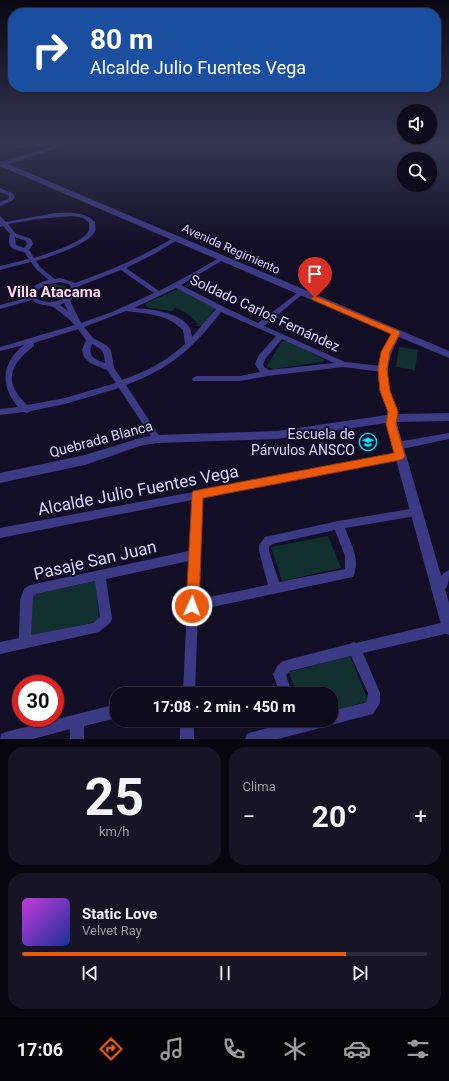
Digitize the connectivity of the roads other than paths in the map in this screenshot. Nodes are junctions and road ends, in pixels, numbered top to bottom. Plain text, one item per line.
1 (28, 175) edge
2 (0, 190) edge
3 (0, 204) edge
4 (0, 218) edge
5 (2, 224) edge
6 (13, 234) junction
7 (177, 238) junction
8 (26, 250) junction
9 (221, 259) junction
10 (32, 260) junction
11 (0, 268) edge
12 (38, 268) junction
13 (122, 268) junction
14 (54, 280) junction
15 (43, 283) junction
16 (176, 285) junction
17 (74, 286) junction
18 (302, 292) junction
19 (159, 294) junction
20 (33, 298) junction
21 (66, 300) junction
22 (53, 304) junction
23 (0, 306) edge
24 (220, 308) junction
25 (126, 309) junction
26 (78, 323) junction
27 (259, 326) junction
28 (396, 333) junction
29 (281, 335) junction
30 (90, 340) junction
31 (35, 341) junction
32 (189, 344) junction
33 (0, 348) edge
34 (449, 355) edge
35 (343, 364) junction
36 (110, 368) junction
37 (382, 369) junction
38 (266, 372) junction
39 (196, 379) dead end
40 (121, 383) junction
41 (27, 410) junction
42 (0, 412) edge
43 (449, 417) edge
44 (391, 418) junction
45 (449, 436) edge
46 (157, 439) junction
47 (398, 451) junction
48 (0, 478) edge
49 (197, 494) junction
50 (416, 512) junction
51 (338, 525) junction
52 (0, 533) edge
53 (195, 555) junction
54 (100, 575) junction
55 (449, 575) edge
56 (275, 588) junction
57 (438, 589) junction
58 (192, 606) junction
59 (449, 628) edge
60 (25, 642) junction
61 (0, 648) edge
62 (354, 648) junction
63 (187, 687) edge
64 (284, 687) edge
65 (110, 713) edge
66 (338, 716) edge
67 (77, 722) junction
68 (187, 727) edge
69 (286, 727) edge
70 (6, 739) edge
71 (77, 739) edge
72 (187, 739) edge
73 (252, 739) edge

1 - 7 street, Avenida Regimiento
2 - 3 street
4 - 5 street
5 - 6 street
5 - 10 street
6 - 8 street
6 - 8 street
7 - 9 street, Avenida Regimiento
7 - 13 street
8 - 10 street
9 - 16 street
9 - 18 street, Avenida Regimiento
10 - 11 street
10 - 12 street
12 - 14 street
12 - 15 street
13 - 17 street
13 - 19 street
14 - 15 street
14 - 17 street
15 - 20 street
16 - 19 street
16 - 24 street, Soldado Carlos Fernández
17 - 21 street
18 - 27 street
18 - 28 street, Avenida Regimiento
19 - 25 street
20 - 22 street
20 - 23 street
21 - 22 street
21 - 26 street
22 - 26 street
24 - 27 street, Soldado Carlos Fernández
24 - 32 street
25 - 26 street
25 - 32 street
26 - 30 street
26 - 31 street
27 - 29 street, Soldado Carlos Fernández
28 - 34 street, Avenida Regimiento
28 - 37 street
29 - 35 street, Soldado Carlos Fernández
29 - 38 street
30 - 36 street
30 - 36 street
31 - 33 street
31 - 41 street
32 - 40 street
35 - 37 street
35 - 38 street
36 - 40 street
37 - 44 street
38 - 39 street
40 - 41 street
40 - 46 street
41 - 42 street
43 - 44 street, Quebrada Blanca
44 - 46 street, Quebrada Blanca
44 - 47 street
45 - 47 street, Alcalde Julio Fuentes Vega
46 - 48 street, Quebrada Blanca
47 - 49 street, Alcalde Julio Fuentes Vega
47 - 50 street
49 - 52 street, Alcalde Julio Fuentes Vega
49 - 53 street
50 - 51 street
50 - 57 street
51 - 56 street
51 - 56 street
53 - 54 street, Pasaje San Juan
53 - 58 street
54 - 60 street, Pasaje San Juan
54 - 60 street
55 - 57 street
56 - 58 street
57 - 59 street
58 - 63 street
59 - 62 street
60 - 61 street
62 - 64 street
62 - 66 street
65 - 67 street
67 - 70 street
67 - 71 street
68 - 72 street
69 - 73 street

